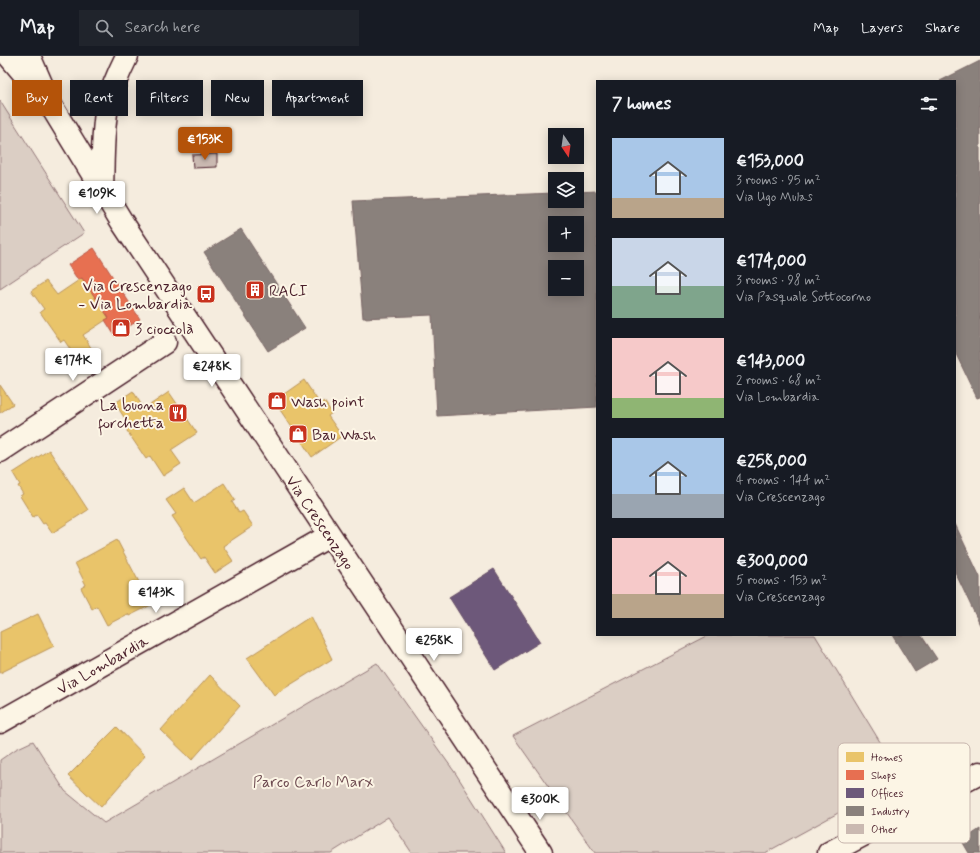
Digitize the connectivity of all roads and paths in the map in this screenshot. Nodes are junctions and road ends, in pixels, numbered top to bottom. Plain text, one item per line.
1 (9, 56) edge
2 (29, 56) edge
3 (127, 56) edge
4 (28, 80) edge
5 (40, 80) edge
6 (57, 116) edge
7 (102, 190) junction
8 (165, 342) dead end
9 (0, 451) edge
10 (329, 536) junction
11 (0, 722) edge
12 (980, 773) edge
13 (970, 778) edge
14 (848, 843) edge
15 (541, 853) edge
16 (829, 853) edge

1 - 4 street
2 - 5 street
3 - 7 street
6 - 7 street, Via Crescenzago
7 - 10 street, Via Crescenzago
8 - 9 street
10 - 11 street, Via Lombardia
10 - 15 street, Via Crescenzago
12 - 13 street
14 - 16 street

